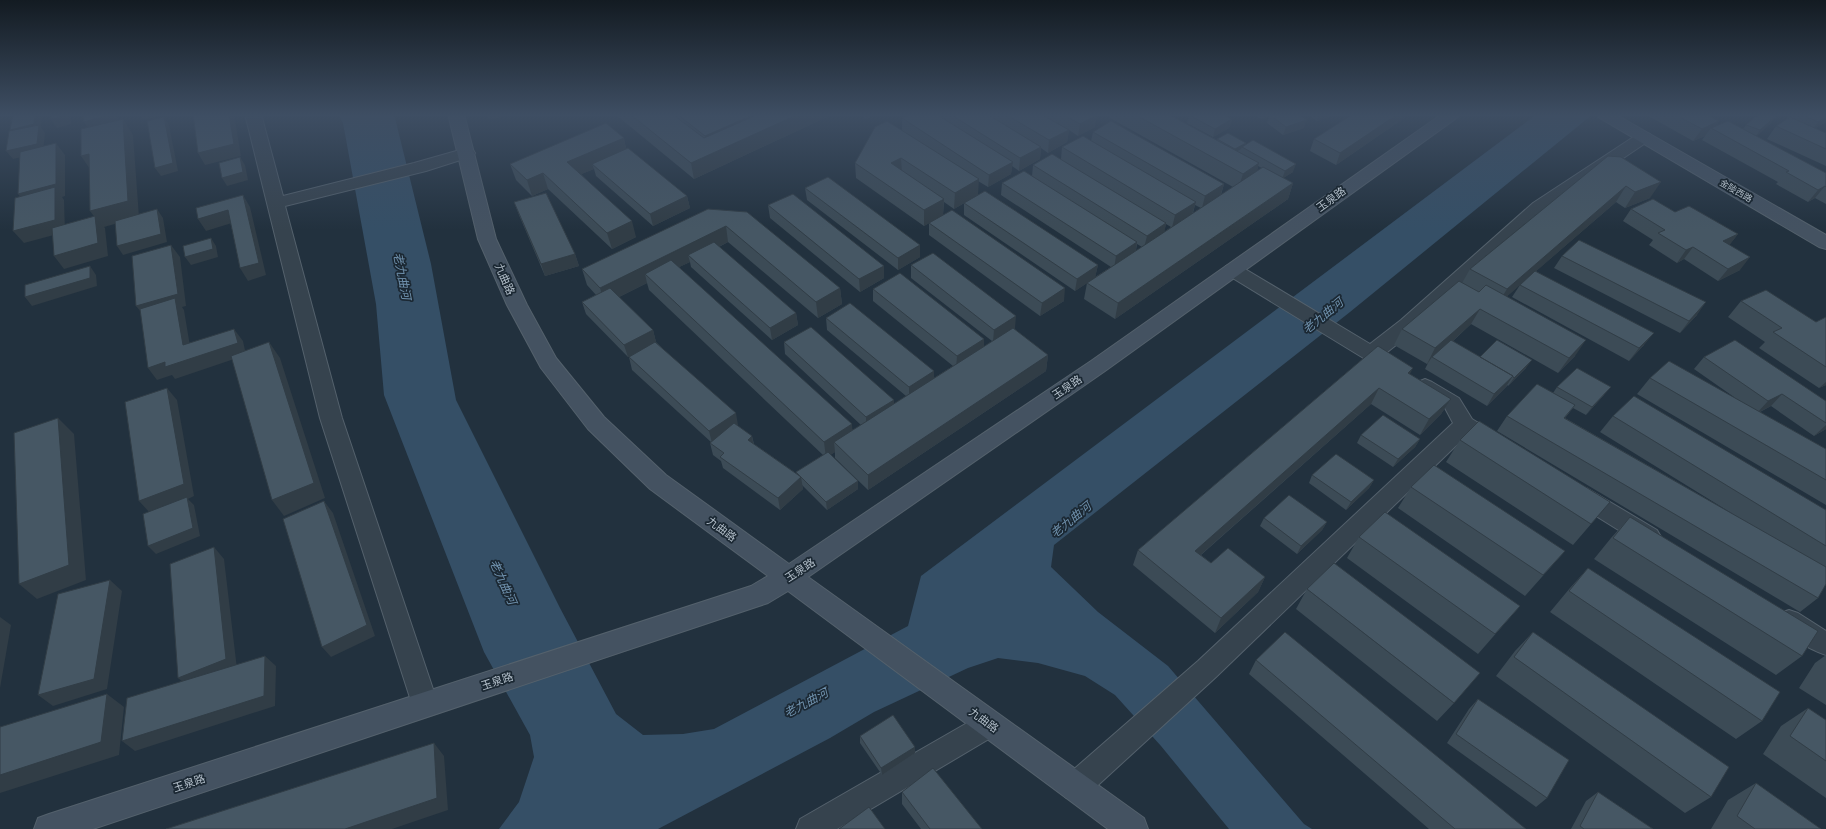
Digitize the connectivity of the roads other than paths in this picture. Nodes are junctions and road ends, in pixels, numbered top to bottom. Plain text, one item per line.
1 (264, 153) edge
2 (467, 153) joint
3 (1398, 153) edge
4 (1620, 153) edge
5 (1671, 153) edge
6 (277, 202) junction
7 (1826, 244) edge
8 (1233, 270) junction
9 (1372, 354) junction
10 (1465, 425) junction
11 (1512, 454) edge
12 (1560, 483) edge
13 (1669, 549) edge
14 (789, 577) junction
15 (1772, 611) edge
16 (1826, 644) edge
17 (425, 704) junction
18 (990, 724) junction
19 (1075, 786) junction
20 (49, 829) edge
21 (810, 829) edge
22 (1133, 829) edge

1 - 6 street
2 - 6 street
2 - 14 street, 九曲路
3 - 8 street, 玉泉路
4 - 9 street
5 - 7 street, 金陵西路
6 - 17 street
8 - 9 street
8 - 14 street, 玉泉路
9 - 10 street
10 - 11 street
10 - 19 street
12 - 13 street
14 - 17 street, 玉泉路
14 - 18 street, 九曲路
15 - 16 street
17 - 20 street, 玉泉路
18 - 19 street, 九曲路
18 - 21 street
19 - 22 street, 九曲路

